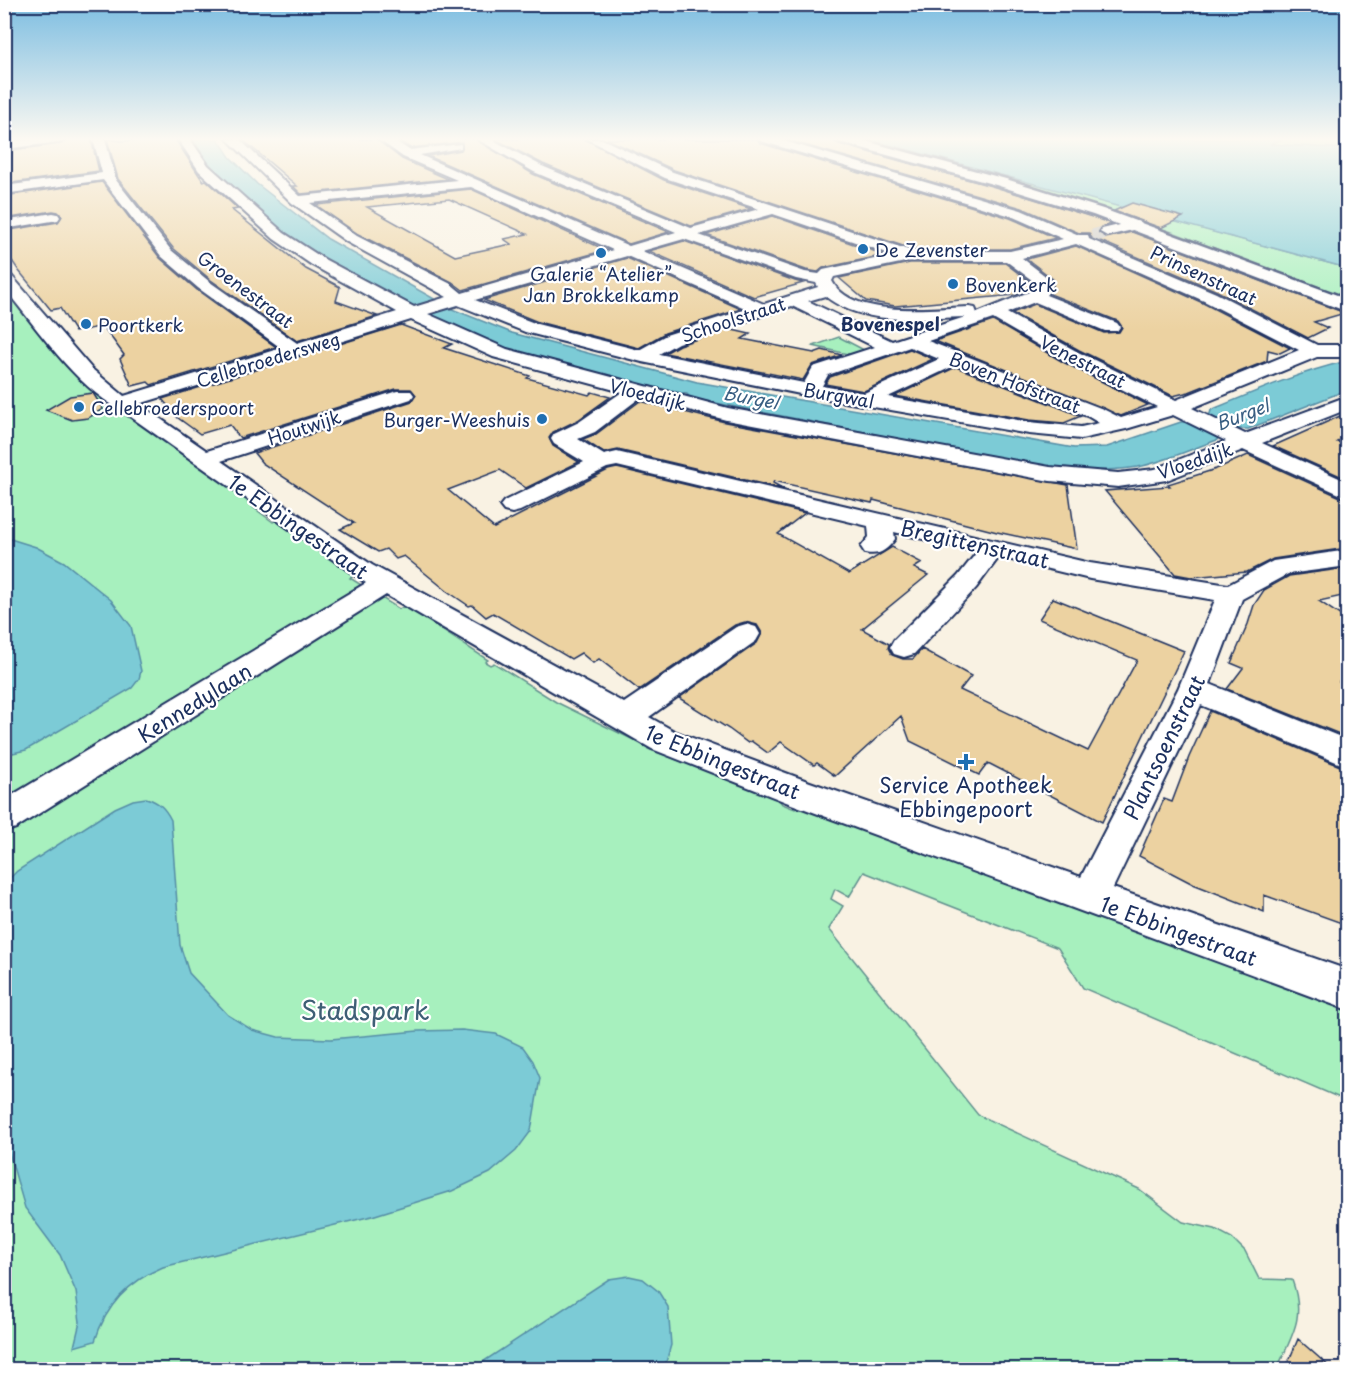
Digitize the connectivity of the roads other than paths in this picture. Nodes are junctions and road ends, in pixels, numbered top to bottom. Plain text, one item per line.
1 (128, 203) edge
2 (242, 203) edge
3 (301, 203) edge
4 (518, 203) edge
5 (622, 203) edge
6 (756, 203) edge
7 (985, 203) joint
8 (1067, 203) edge
9 (774, 209) junction
10 (954, 210) dead end
11 (53, 217) dead end
12 (4, 225) edge
13 (1136, 225) junction
14 (690, 233) junction
15 (1091, 236) junction
16 (628, 250) junction
17 (910, 256) junction
18 (1010, 256) junction
19 (4, 277) edge
20 (825, 284) junction
21 (1035, 296) junction
22 (454, 300) junction
23 (793, 300) junction
24 (1347, 306) edge
25 (763, 310) junction
26 (993, 311) junction
27 (415, 313) junction
28 (1111, 327) dead end
29 (910, 341) junction
30 (890, 347) junction
31 (296, 350) junction
32 (1314, 351) junction
33 (1347, 351) edge
34 (642, 356) junction
35 (954, 359) junction
36 (689, 370) junction
37 (810, 390) junction
38 (636, 391) junction
39 (404, 395) dead end
40 (665, 395) junction
41 (117, 400) junction
42 (866, 400) junction
43 (1347, 402) edge
44 (1184, 411) junction
45 (1119, 425) junction
46 (1238, 439) junction
47 (205, 459) junction
48 (601, 462) junction
49 (1347, 491) edge
50 (512, 506) dead end
51 (880, 521) junction
52 (874, 547) dead end
53 (994, 547) junction
54 (1347, 558) edge
55 (384, 584) junction
56 (1231, 594) junction
57 (746, 634) dead end
58 (904, 647) dead end
59 (1193, 689) junction
60 (624, 719) junction
61 (1347, 754) edge
62 (4, 819) edge
63 (1089, 898) junction
64 (1347, 990) edge

1 - 31 street, Groenestraat
2 - 27 street, Vloeddijk
3 - 22 street, Burgwal
4 - 16 street
5 - 14 street
6 - 9 street
7 - 10 street
7 - 15 street, Prinsenstraat
8 - 13 street
9 - 14 street, Cellebroedersweg
9 - 17 street
11 - 12 street
13 - 15 street
13 - 24 street
14 - 16 street, Cellebroedersweg
14 - 20 street
15 - 18 street
15 - 32 street, Prinsenstraat
16 - 22 street, Cellebroedersweg
16 - 25 street
17 - 18 street
17 - 20 street, Schoolstraat
18 - 21 street
19 - 41 street, 1e Ebbingestraat
20 - 23 street, Schoolstraat
20 - 26 street
21 - 26 street
21 - 28 street
22 - 27 street, Cellebroedersweg
22 - 34 street, Burgwal
23 - 25 street, Schoolstraat
23 - 30 street
25 - 34 street, Schoolstraat
26 - 29 street
26 - 44 street, Venestraat
27 - 31 street, Cellebroedersweg
27 - 38 street, Vloeddijk
29 - 30 street
29 - 35 street, Boven Hofstraat
30 - 37 street
31 - 41 street, Cellebroedersweg
32 - 33 street, Burgwal
32 - 44 street, Burgwal
34 - 36 street, Burgwal
35 - 42 street
35 - 45 street, Boven Hofstraat
36 - 37 street, Burgwal
36 - 40 street
37 - 42 street, Burgwal
38 - 40 street, Vloeddijk
38 - 48 street
39 - 47 street, Houtwijk
40 - 46 street, Vloeddijk
41 - 47 street, 1e Ebbingestraat
42 - 45 street, Burgwal
43 - 46 street, Vloeddijk
44 - 45 street, Burgwal
44 - 46 street, Venestraat
46 - 49 street, Venestraat
47 - 55 street, 1e Ebbingestraat
48 - 50 street
48 - 51 street, Bregittenstraat
51 - 52 street
51 - 53 street, Bregittenstraat
53 - 56 street, Bregittenstraat
53 - 58 street
54 - 56 street
55 - 60 street, 1e Ebbingestraat
55 - 62 street, Kennedylaan
56 - 59 street, Plantsoenstraat
57 - 60 street
59 - 61 street
59 - 63 street, Plantsoenstraat
60 - 63 street, 1e Ebbingestraat
63 - 64 street, 1e Ebbingestraat

